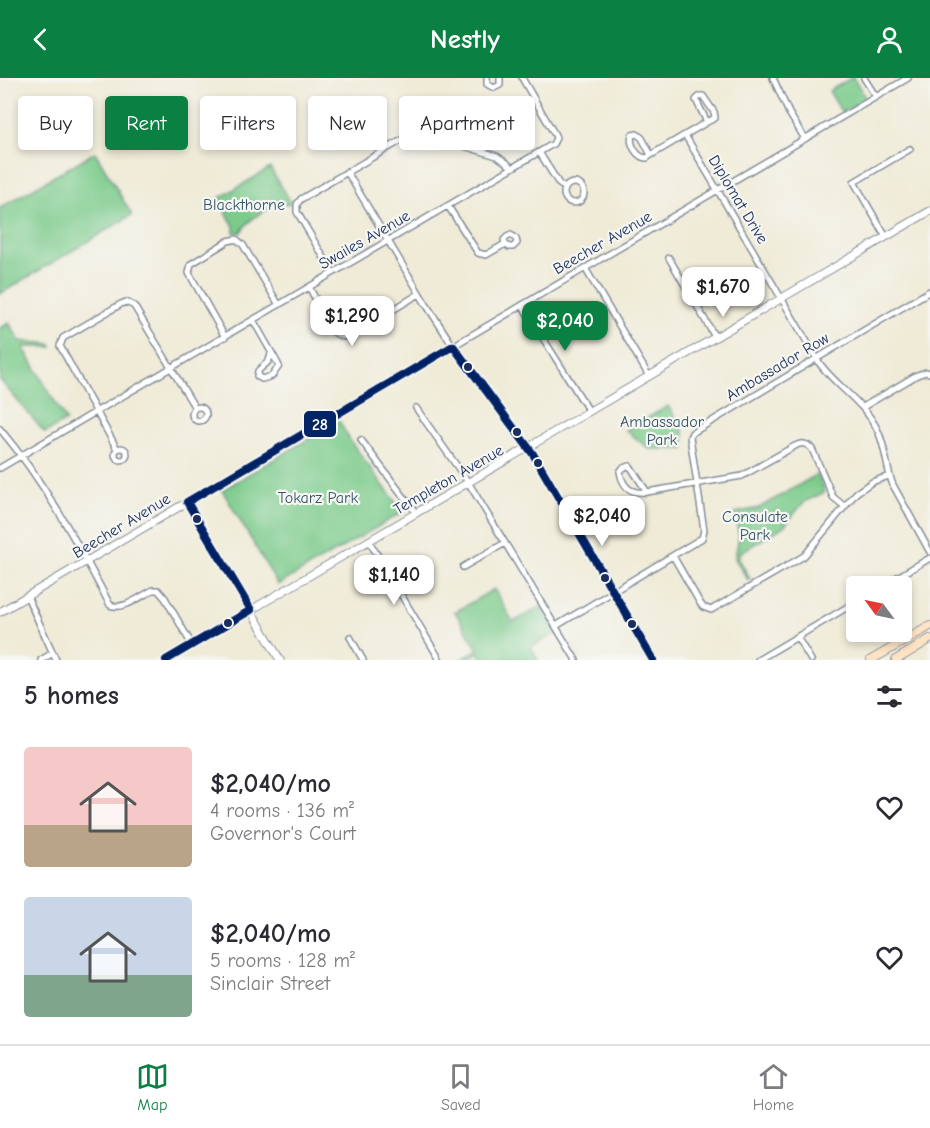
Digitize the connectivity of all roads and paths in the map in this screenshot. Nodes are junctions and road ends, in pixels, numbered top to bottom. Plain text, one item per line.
1 (487, 78) edge
2 (500, 78) edge
3 (522, 78) edge
4 (773, 78) edge
5 (864, 78) edge
6 (908, 78) edge
7 (876, 97) junction
8 (707, 122) junction
9 (685, 135) junction
10 (805, 139) junction
11 (910, 149) dead end
12 (539, 152) junction
13 (651, 155) junction
14 (512, 168) junction
15 (347, 172) junction
16 (565, 188) dead end
17 (718, 190) junction
18 (448, 206) junction
19 (930, 211) edge
20 (886, 237) junction
21 (388, 241) junction
22 (505, 244) dead end
23 (669, 258) dead end
24 (585, 268) junction
25 (333, 273) junction
26 (309, 288) junction
27 (930, 291) edge
28 (420, 294) junction
29 (782, 298) junction
30 (279, 305) junction
31 (522, 305) junction
32 (253, 320) junction
33 (225, 336) junction
34 (715, 337) junction
35 (453, 346) junction
36 (272, 353) junction
37 (816, 358) junction
38 (171, 368) junction
39 (930, 373) edge
40 (649, 376) junction
41 (863, 407) junction
42 (195, 408) dead end
43 (416, 408) dead end
44 (589, 411) junction
45 (97, 412) junction
46 (0, 429) edge
47 (361, 440) dead end
48 (528, 447) junction
49 (117, 449) dead end
50 (22, 455) junction
51 (0, 468) edge
52 (889, 476) junction
53 (468, 482) junction
54 (698, 484) junction
55 (647, 492) junction
56 (186, 502) junction
57 (844, 506) junction
58 (416, 513) junction
59 (369, 541) junction
60 (505, 543) junction
61 (930, 552) edge
62 (673, 556) junction
63 (930, 558) edge
64 (86, 562) junction
65 (463, 567) dead end
66 (899, 576) edge
67 (613, 591) junction
68 (27, 596) junction
69 (846, 608) edge
70 (251, 610) junction
71 (0, 612) edge
72 (556, 626) junction
73 (930, 626) edge
74 (350, 637) dead end
75 (797, 637) junction
76 (930, 639) edge
77 (192, 645) junction
78 (53, 653) junction
79 (41, 660) edge
80 (56, 660) edge
81 (166, 660) edge
82 (280, 660) edge
83 (363, 660) edge
84 (440, 660) edge
85 (576, 660) edge
86 (653, 660) edge
87 (758, 660) edge
88 (811, 660) edge
89 (871, 660) edge
90 (896, 660) edge

1 - 2 street
3 - 12 street, Swailes Avenue
4 - 10 street
5 - 7 street
6 - 7 street, Beecher Avenue
7 - 10 street, Beecher Avenue
8 - 8 street
8 - 9 street
9 - 13 street
9 - 17 street, Diplomat Drive
10 - 17 street, Beecher Avenue
11 - 20 street
12 - 14 street, Swailes Avenue
12 - 16 street
13 - 13 street
14 - 15 street
14 - 18 street, Swailes Avenue
15 - 21 street
15 - 25 street
17 - 24 street, Beecher Avenue
17 - 29 street, Diplomat Drive
18 - 21 street, Swailes Avenue
18 - 22 street
19 - 20 street, Templeton Avenue
20 - 29 street, Templeton Avenue
21 - 25 street, Swailes Avenue
21 - 28 street
23 - 34 street
24 - 31 street, Beecher Avenue
24 - 40 street
25 - 26 street, Swailes Avenue
26 - 28 street
26 - 30 street, Swailes Avenue
27 - 37 street, Ambassador Row
28 - 35 street
29 - 34 street, Templeton Avenue
29 - 37 street, Diplomat Drive
30 - 32 street, Swailes Avenue
30 - 33 street
31 - 35 street, Beecher Avenue
31 - 44 street
32 - 33 street, Swailes Avenue
32 - 36 street
33 - 38 street, Swailes Avenue
34 - 40 street, Templeton Avenue
35 - 48 street
35 - 56 street, Beecher Avenue
36 - 36 street
37 - 41 street, Diplomat Drive
37 - 54 street, Ambassador Row
38 - 42 street
38 - 45 street, Swailes Avenue
38 - 45 street
39 - 41 street
40 - 44 street, Templeton Avenue
41 - 52 street, Diplomat Drive
43 - 53 street
44 - 48 street, Templeton Avenue
45 - 49 street
45 - 50 street, Swailes Avenue
46 - 50 street
47 - 58 street
48 - 53 street, Templeton Avenue
48 - 67 street
50 - 51 street, Swailes Avenue
50 - 64 street
52 - 57 street
52 - 61 street, Diplomat Drive
53 - 58 street, Templeton Avenue
53 - 60 street
54 - 55 street
54 - 57 street
54 - 62 street, Ambassador Row
55 - 55 street
56 - 64 street, Beecher Avenue
56 - 70 street
57 - 62 street
58 - 59 street, Templeton Avenue
59 - 70 street, Templeton Avenue
59 - 84 street
60 - 65 street
60 - 72 street
62 - 67 street, Ambassador Row
63 - 66 street
64 - 68 street, Beecher Avenue
64 - 77 street
67 - 72 street, Ambassador Row
67 - 86 street
68 - 71 street, Beecher Avenue
68 - 78 street
69 - 75 street
70 - 77 street, Templeton Avenue
70 - 82 street
72 - 85 street
73 - 89 main road
74 - 83 street
75 - 87 street
75 - 88 street
76 - 90 main road
77 - 81 street, Templeton Avenue
78 - 79 street
78 - 80 street

